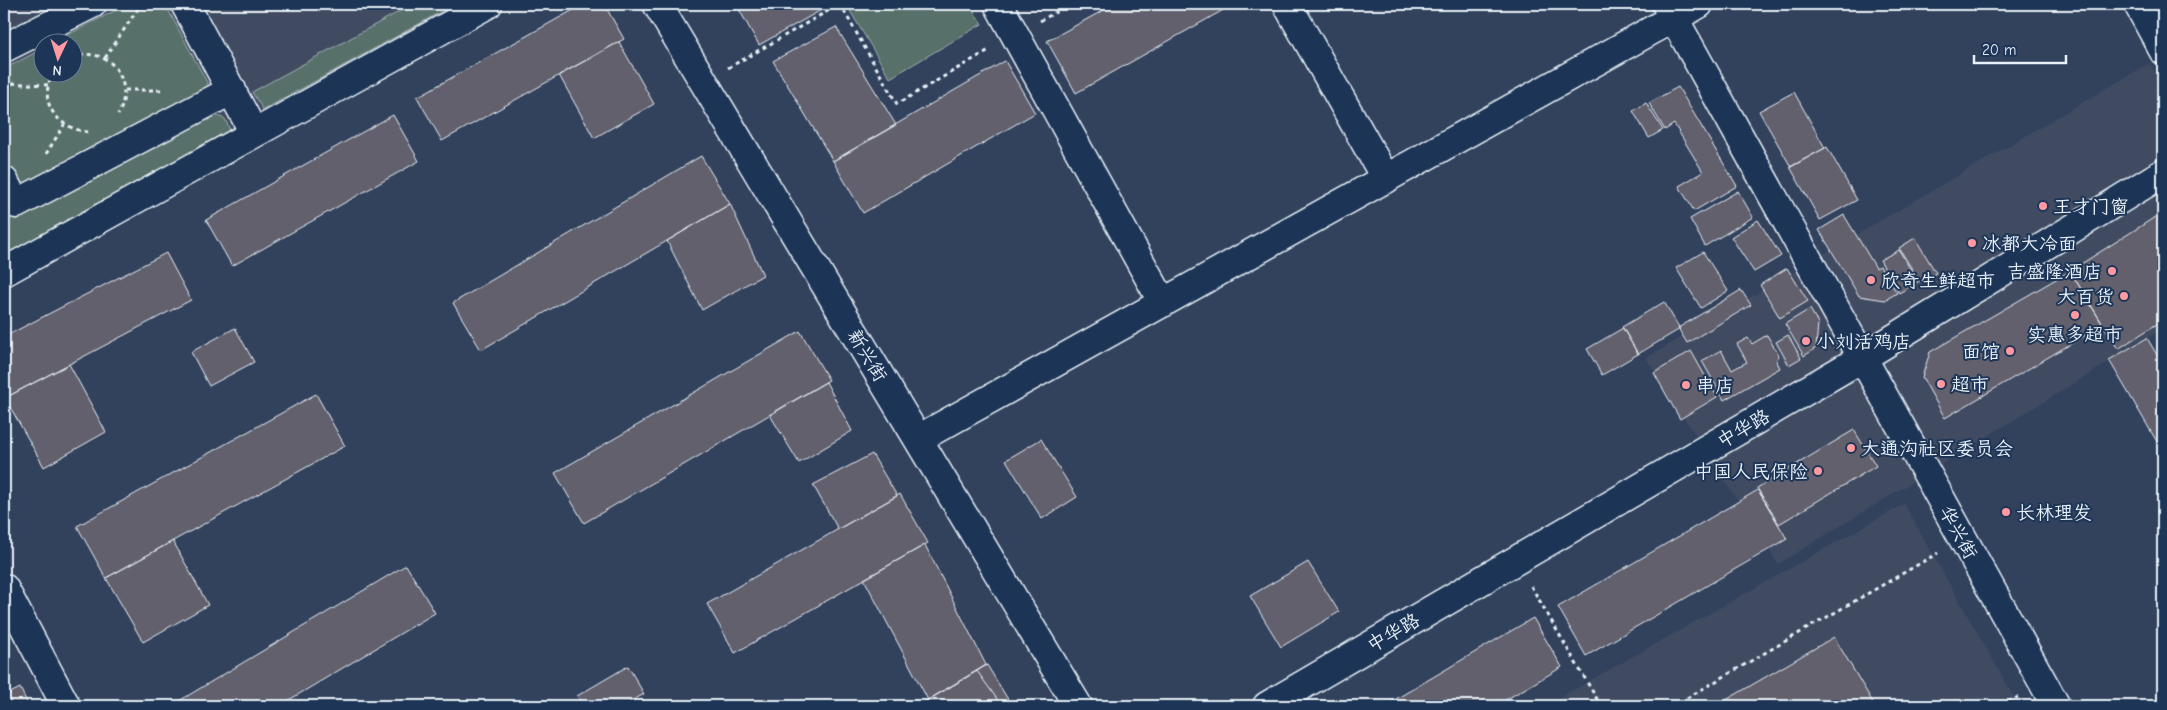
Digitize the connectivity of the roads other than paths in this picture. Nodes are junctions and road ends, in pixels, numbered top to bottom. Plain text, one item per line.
1 (92, 4) edge
2 (185, 4) edge
3 (488, 4) edge
4 (998, 4) edge
5 (1287, 4) edge
6 (1699, 4) edge
7 (2138, 4) edge
8 (660, 5) edge
9 (1669, 11) edge
10 (4, 48) edge
11 (2163, 50) edge
12 (232, 90) junction
13 (254, 133) junction
14 (2163, 173) edge
15 (1386, 179) junction
16 (4, 181) edge
17 (4, 272) edge
18 (1163, 302) junction
19 (1862, 358) junction
20 (918, 439) junction
21 (4, 588) edge
22 (66, 706) edge
23 (1078, 706) edge
24 (1267, 706) edge
25 (2056, 706) edge

1 - 10 street
2 - 12 street
3 - 13 street
4 - 18 street
5 - 15 street
6 - 9 street
7 - 11 street
8 - 20 street, 新兴街
9 - 15 street
9 - 19 street, 华兴街
12 - 13 street
12 - 16 street
13 - 17 street
14 - 19 street, 中华路
15 - 18 street
18 - 20 street
19 - 24 street, 中华路
19 - 25 street, 华兴街
20 - 23 street, 新兴街
21 - 22 street

